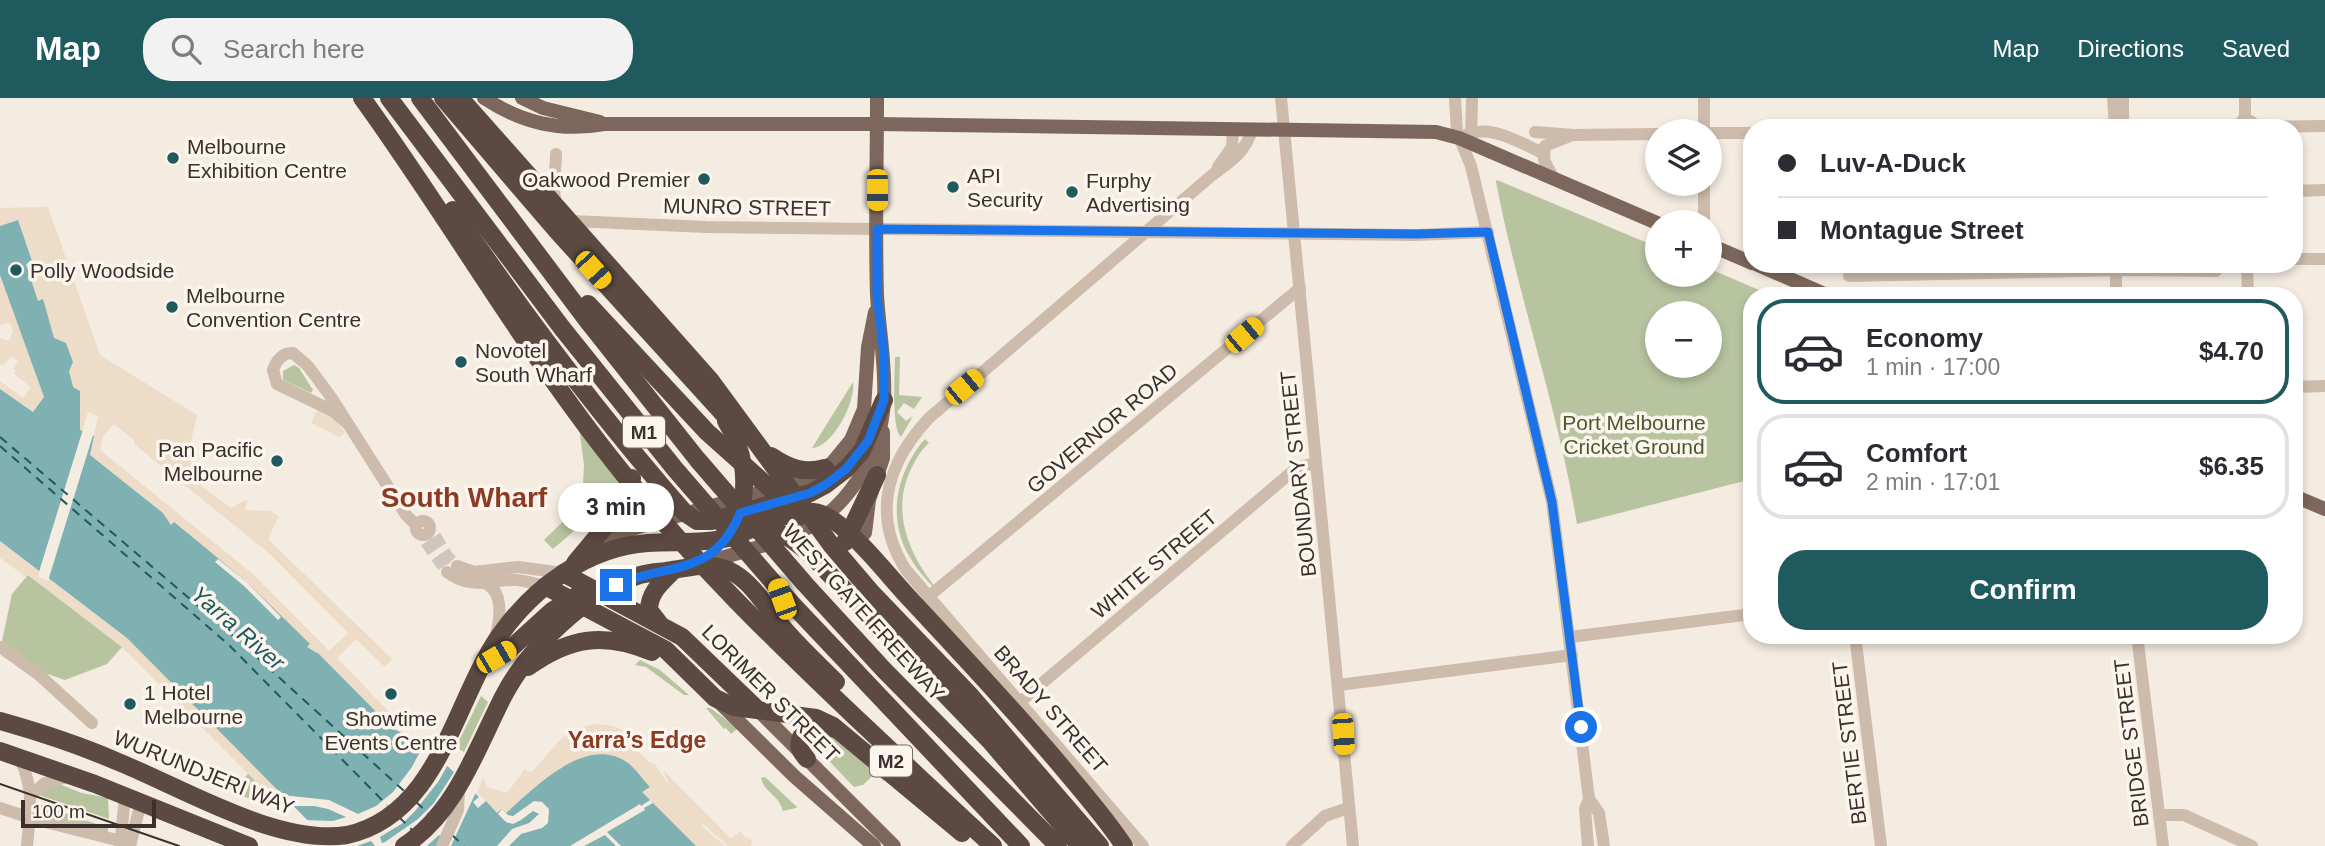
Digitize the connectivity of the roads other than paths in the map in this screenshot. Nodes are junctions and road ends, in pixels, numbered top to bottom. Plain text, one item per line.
1 (362, 98) edge
2 (380, 98) edge
3 (389, 98) edge
4 (420, 98) edge
5 (443, 98) edge
6 (460, 98) edge
7 (484, 98) edge
8 (522, 98) edge
9 (877, 98) edge
10 (1281, 98) edge
11 (1455, 98) edge
12 (1472, 98) edge
13 (1704, 98) edge
14 (2113, 98) edge
15 (2123, 98) edge
16 (2245, 98) edge
17 (1704, 119) edge
18 (2114, 119) edge
19 (2123, 119) edge
20 (2247, 119) edge
21 (604, 124) junction
22 (877, 124) junction
23 (2303, 126) edge
24 (2325, 126) edge
25 (1233, 130) junction
26 (1252, 130) junction
27 (1285, 130) junction
28 (1722, 133) edge
29 (1743, 133) edge
30 (1645, 134) edge
31 (1573, 135) junction
32 (1467, 139) junction
33 (1544, 149) junction
34 (556, 154) dead end
35 (1212, 176) junction
36 (1553, 179) junction
37 (2325, 190) edge
38 (2303, 191) edge
39 (508, 216) junction
40 (1645, 218) edge
41 (877, 229) junction
42 (1146, 232) junction
43 (1488, 232) junction
44 (1295, 233) junction
45 (1722, 250) edge
46 (1743, 258) edge
47 (2303, 259) edge
48 (2325, 259) edge
49 (1777, 273) edge
50 (1951, 273) edge
51 (1849, 276) dead end
52 (1809, 287) edge
53 (1300, 288) junction
54 (877, 297) junction
55 (2325, 386) edge
56 (2303, 387) edge
57 (884, 406) junction
58 (718, 409) junction
59 (604, 418) junction
60 (348, 424) junction
61 (1316, 463) junction
62 (825, 468) junction
63 (877, 475) joint
64 (800, 481) junction
65 (2303, 500) edge
66 (779, 501) junction
67 (742, 505) junction
68 (2325, 509) edge
69 (685, 513) junction
70 (825, 515) junction
71 (770, 532) junction
72 (425, 533) tunnel mouth
73 (857, 533) junction
74 (788, 537) junction
75 (726, 538) junction
76 (571, 568) junction
77 (685, 568) junction
78 (484, 583) junction
79 (545, 586) junction
80 (602, 594) junction
81 (928, 597) junction
82 (853, 599) junction
83 (576, 603) junction
84 (1743, 615) edge
85 (660, 624) junction
86 (1570, 637) junction
87 (1856, 644) edge
88 (2138, 644) edge
89 (0, 647) edge
90 (491, 648) junction
91 (1572, 656) junction
92 (481, 669) junction
93 (815, 670) junction
94 (697, 680) junction
95 (510, 684) junction
96 (1339, 685) junction
97 (715, 698) junction
98 (1021, 701) junction
99 (758, 710) junction
100 (0, 721) edge
101 (92, 723) dead end
102 (842, 731) junction
103 (0, 751) edge
104 (19, 757) junction
105 (807, 759) junction
106 (141, 771) junction
107 (71, 775) junction
108 (460, 785) junction
109 (31, 795) junction
110 (133, 799) junction
111 (1590, 799) junction
112 (998, 807) junction
113 (0, 808) edge
114 (1348, 808) junction
115 (2160, 815) junction
116 (29, 817) junction
117 (241, 843) edge
118 (124, 844) edge
119 (27, 846) edge
120 (404, 846) edge
121 (442, 846) edge
122 (874, 846) edge
123 (894, 846) edge
124 (978, 846) edge
125 (993, 846) edge
126 (1008, 846) edge
127 (1021, 846) edge
128 (1035, 846) edge
129 (1058, 846) edge
130 (1080, 846) edge
131 (1100, 846) edge
132 (1119, 846) edge
133 (1125, 846) edge
134 (1143, 846) edge
135 (1292, 846) edge
136 (1353, 846) edge
137 (1588, 846) edge
138 (1604, 846) edge
139 (1881, 846) edge
140 (2163, 846) edge
141 (2252, 846) edge

1 - 93 highway
2 - 59 highway
3 - 112 highway, WEST GATE FREEWAY / M1
4 - 39 highway, WEST GATE FREEWAY / M1
5 - 58 highway
6 - 131 highway
7 - 21 main road
8 - 21 main road
9 - 22 main road
10 - 27 street, BOUNDARY STREET
11 - 32 street
12 - 32 street
13 - 17 street
14 - 18 street
15 - 19 street
16 - 20 street
21 - 22 main road
22 - 25 main road
22 - 41 main road
23 - 24 street
25 - 26 main road
25 - 35 street
26 - 27 main road
26 - 35 street
27 - 32 main road
27 - 44 street, BOUNDARY STREET
28 - 29 street
30 - 31 street
31 - 33 street
31 - 33 street
32 - 33 street
32 - 36 main road
32 - 43 street
33 - 36 street
34 - 41 street, MUNRO STREET
35 - 42 street, BRADY STREET
36 - 40 main road
37 - 38 street
39 - 112 highway, WEST GATE FREEWAY / M1
39 - 132 highway, M1
41 - 42 street, MUNRO STREET
41 - 54 main road
42 - 44 street, MUNRO STREET
42 - 81 street, BRADY STREET
43 - 44 street, MUNRO STREET
43 - 86 street
44 - 53 street, BOUNDARY STREET
45 - 46 main road
47 - 48 street
49 - 52 main road
50 - 51 street
53 - 61 street, BOUNDARY STREET
53 - 81 street, GOVERNOR ROAD
54 - 57 main road
54 - 62 main road
55 - 56 street
57 - 63 main road
57 - 66 highway
57 - 70 main road
58 - 62 highway
58 - 67 highway
59 - 69 highway
59 - 76 highway
60 - 60 street
60 - 72 street
61 - 96 street, BOUNDARY STREET
61 - 98 street, WHITE STREET
62 - 64 main road
63 - 73 highway
64 - 66 highway
64 - 67 main road
65 - 68 main road
66 - 67 highway
66 - 71 highway
67 - 69 highway
67 - 75 highway
69 - 76 main road
70 - 71 highway
70 - 73 highway
70 - 74 main road
71 - 74 highway
71 - 75 highway
71 - 77 main road
71 - 93 highway
73 - 82 highway
73 - 133 highway
74 - 82 highway
75 - 76 highway
75 - 77 highway
76 - 78 street
76 - 79 highway, WURUNDJERI WAY
76 - 80 highway, LORIMER STREET
77 - 80 highway
77 - 85 highway
77 - 93 highway
78 - 79 street
78 - 90 street
79 - 83 highway, LORIMER STREET
79 - 90 highway, WURUNDJERI WAY
80 - 83 highway
80 - 85 highway, LORIMER STREET
81 - 98 street, BRADY STREET
82 - 130 highway
83 - 92 highway
83 - 94 highway, LORIMER STREET
83 - 95 highway
84 - 86 street
85 - 99 highway, LORIMER STREET
86 - 91 street
87 - 139 street, BERTIE STREET
88 - 115 street, BRIDGE STREET
89 - 101 street
90 - 92 highway, WURUNDJERI WAY
91 - 96 street
91 - 111 street
92 - 106 highway, WURUNDJERI WAY
93 - 124 highway, M2
93 - 125 highway
93 - 126 highway
94 - 95 highway
94 - 97 highway, LORIMER STREET
95 - 108 highway
96 - 114 street, BOUNDARY STREET
97 - 99 highway
97 - 122 main road, LORIMER STREET
98 - 134 street, BRADY STREET
99 - 102 highway, M2
99 - 105 main road, LORIMER STREET
100 - 106 highway, WURUNDJERI WAY
102 - 105 highway
102 - 124 highway, M2
103 - 104 highway
104 - 107 highway
104 - 109 street
105 - 123 main road, LORIMER STREET
106 - 110 highway
107 - 109 street
107 - 110 highway
108 - 120 highway
108 - 121 street
109 - 116 street
110 - 117 highway
110 - 118 street
111 - 137 street
111 - 138 street
112 - 127 highway, WEST GATE FREEWAY / M1
112 - 128 highway
112 - 129 highway, WEST GATE FREEWAY / M1
113 - 116 street
114 - 135 street
114 - 136 street, BOUNDARY STREET
115 - 140 street, BRIDGE STREET
115 - 141 street
116 - 118 street
116 - 119 street

